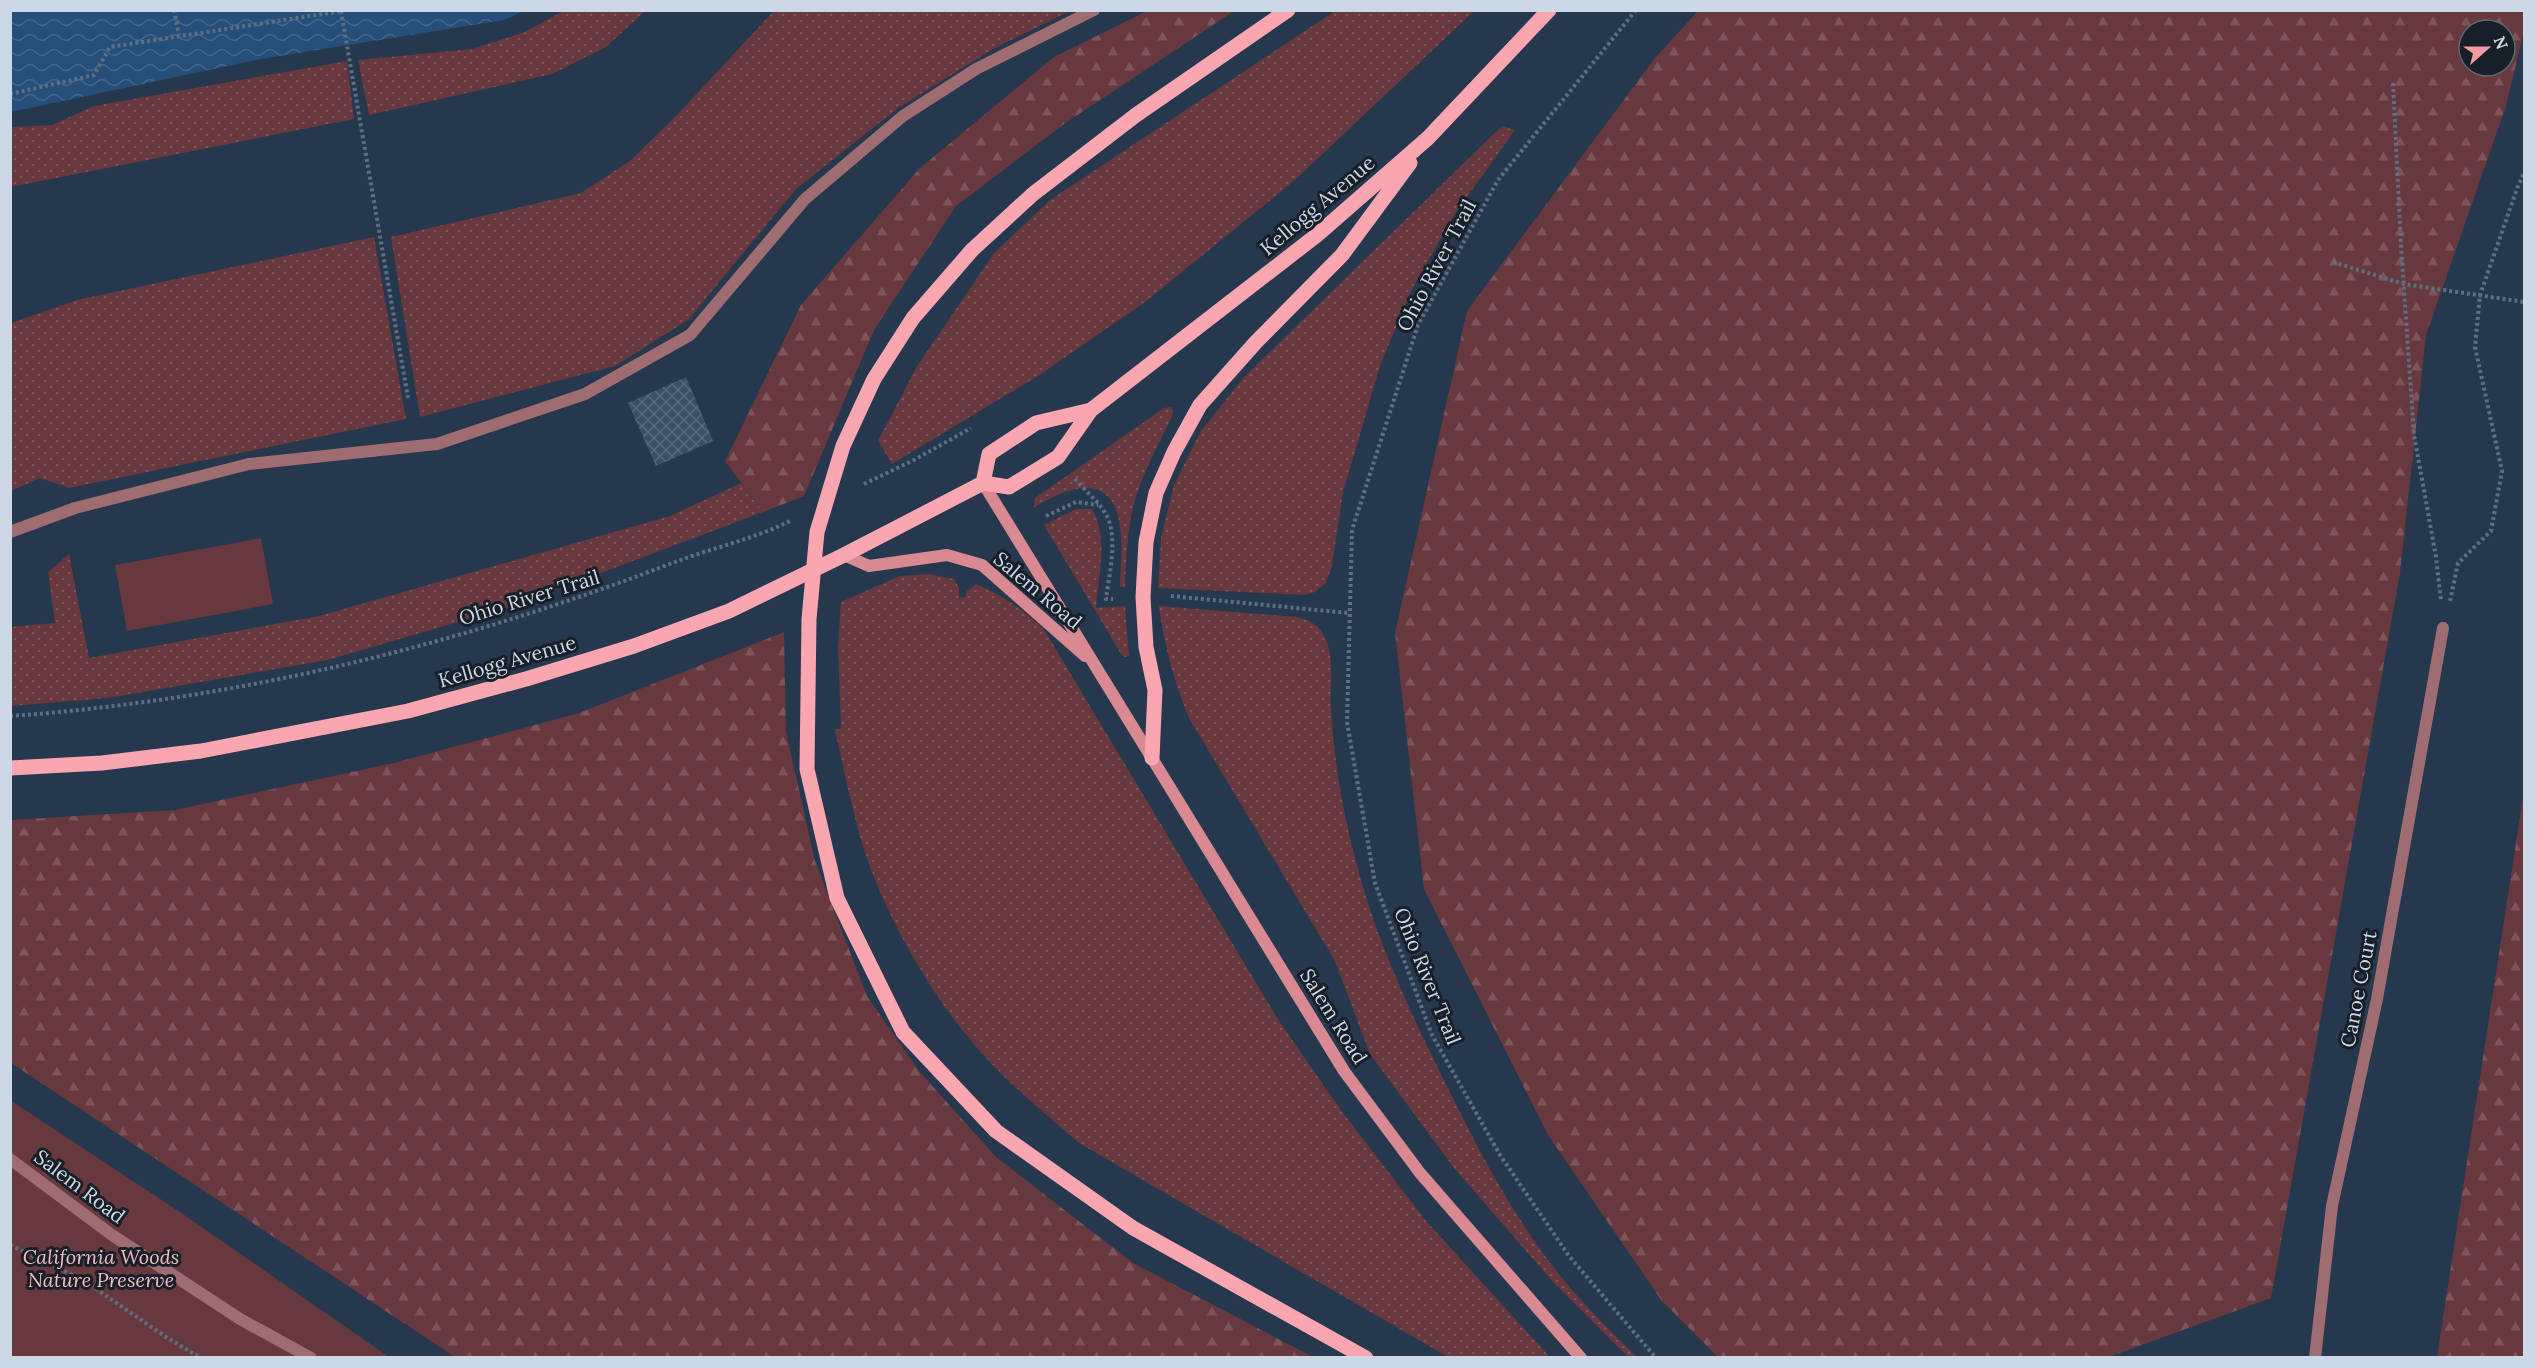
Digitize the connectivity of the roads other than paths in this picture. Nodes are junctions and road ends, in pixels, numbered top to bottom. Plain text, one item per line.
1 (1094, 10) edge
2 (1288, 10) edge
3 (1549, 10) edge
4 (1428, 138) junction
5 (1091, 410) junction
6 (983, 483) junction
7 (10, 532) edge
8 (844, 555) junction
9 (2443, 628) road end
10 (1095, 665) junction
11 (1152, 758) junction
12 (10, 768) edge
13 (10, 1158) edge
14 (311, 1358) edge
15 (1366, 1358) edge
16 (1581, 1358) edge
17 (2315, 1358) edge

1 - 7 street
2 - 15 main road
3 - 4 main road, Kellogg Avenue
4 - 5 main road, Kellogg Avenue
4 - 11 main road
5 - 6 main road, Kellogg Avenue
5 - 6 main road, Kellogg Avenue
6 - 8 main road, Kellogg Avenue
6 - 10 street, Salem Road
8 - 10 street, Salem Road
8 - 12 main road, Kellogg Avenue
9 - 17 street, Canoe Court
10 - 11 street, Salem Road
11 - 16 street, Salem Road
13 - 14 street, Salem Road

